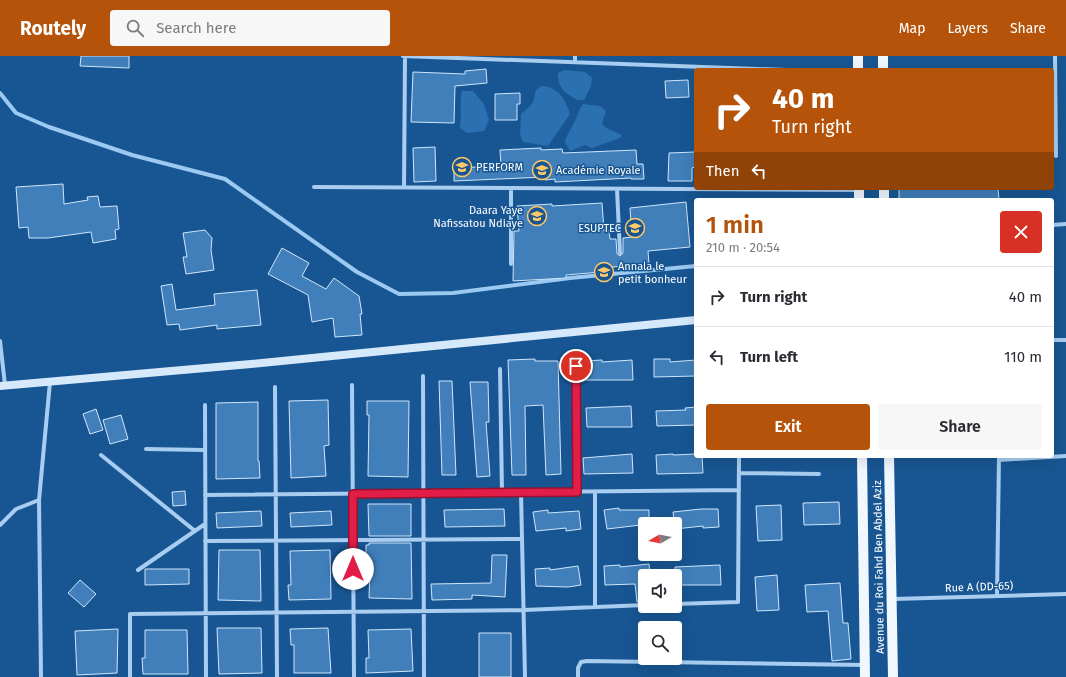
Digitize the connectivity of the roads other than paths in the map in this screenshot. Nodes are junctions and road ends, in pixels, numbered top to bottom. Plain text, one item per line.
1 (404, 56) edge
2 (575, 56) edge
3 (858, 56) edge
4 (883, 56) edge
5 (1055, 56) edge
6 (575, 62) junction
7 (734, 68) edge
8 (858, 68) edge
9 (883, 68) edge
10 (1056, 156) dead end
11 (314, 187) dead end
12 (404, 187) junction
13 (511, 188) junction
14 (617, 189) junction
15 (859, 193) edge
16 (1066, 224) edge
17 (1054, 225) edge
18 (620, 253) dead end
19 (510, 264) dead end
20 (694, 320) edge
21 (1054, 340) edge
22 (1066, 340) edge
23 (0, 341) edge
24 (576, 366) dead end
25 (500, 369) dead end
26 (423, 376) dead end
27 (50, 380) junction
28 (352, 385) dead end
29 (2, 387) edge
30 (275, 387) dead end
31 (205, 405) dead end
32 (146, 449) dead end
33 (205, 450) junction
34 (102, 455) dead end
35 (1054, 456) edge
36 (1066, 456) edge
37 (739, 458) edge
38 (862, 458) edge
39 (889, 458) edge
40 (999, 458) edge
41 (739, 473) junction
42 (819, 474) dead end
43 (739, 490) junction
44 (502, 492) junction
45 (521, 492) junction
46 (577, 492) junction
47 (595, 492) junction
48 (424, 493) junction
49 (276, 494) junction
50 (353, 494) junction
51 (205, 495) junction
52 (39, 500) junction
53 (205, 524) junction
54 (0, 525) edge
55 (196, 531) junction
56 (522, 539) junction
57 (353, 540) junction
58 (424, 540) junction
59 (205, 541) junction
60 (276, 541) junction
61 (138, 570) dead end
62 (1066, 594) edge
63 (998, 596) junction
64 (892, 599) junction
65 (682, 604) edge
66 (638, 605) edge
67 (595, 607) junction
68 (524, 610) junction
69 (424, 611) junction
70 (277, 612) junction
71 (353, 612) junction
72 (206, 613) junction
73 (865, 665) junction
74 (41, 677) edge
75 (130, 677) edge
76 (206, 677) edge
77 (277, 677) edge
78 (354, 677) edge
79 (424, 677) edge
80 (525, 677) edge
81 (578, 677) edge
82 (865, 677) edge
83 (893, 677) edge

1 - 6 street
1 - 12 street
2 - 6 street
3 - 8 main road
4 - 9 main road
5 - 10 street
6 - 7 street
11 - 12 street
12 - 13 street
13 - 14 street
13 - 19 street
14 - 15 street
14 - 18 street
16 - 17 street
20 - 27 street
21 - 22 street
23 - 29 street
24 - 46 street
25 - 44 street
26 - 48 street
27 - 29 street
27 - 52 street
28 - 50 street
30 - 49 street
31 - 33 street
32 - 33 street
33 - 51 street
34 - 55 street
35 - 36 street
37 - 41 street
38 - 73 main road, Avenue du Roi Fahd Ben Abdel Aziz
39 - 64 main road, Avenue du Roi Fahd Ben Abdel Aziz
40 - 63 street
41 - 42 street
41 - 43 street
43 - 47 street
43 - 65 street
44 - 45 street
44 - 48 street
45 - 46 street
45 - 56 street
46 - 47 street
47 - 67 street
48 - 50 street
48 - 58 street
49 - 50 street
49 - 51 street
49 - 60 street
50 - 57 street
51 - 53 street
52 - 54 street
52 - 74 street
53 - 55 street
53 - 59 street
55 - 61 street
56 - 58 street
56 - 68 street
57 - 58 street
57 - 60 street
57 - 71 street
58 - 69 street
59 - 60 street
59 - 72 street
60 - 70 street
62 - 63 street, Rue A (DD-65)
63 - 64 street, Rue A (DD-65)
64 - 83 main road, Avenue du Roi Fahd Ben Abdel Aziz
66 - 67 street
67 - 68 street
68 - 69 street
68 - 80 street
69 - 71 street
69 - 79 street
70 - 71 street
70 - 72 street
70 - 77 street
71 - 78 street
72 - 75 street
72 - 76 street
73 - 81 street
73 - 82 main road, Avenue du Roi Fahd Ben Abdel Aziz

